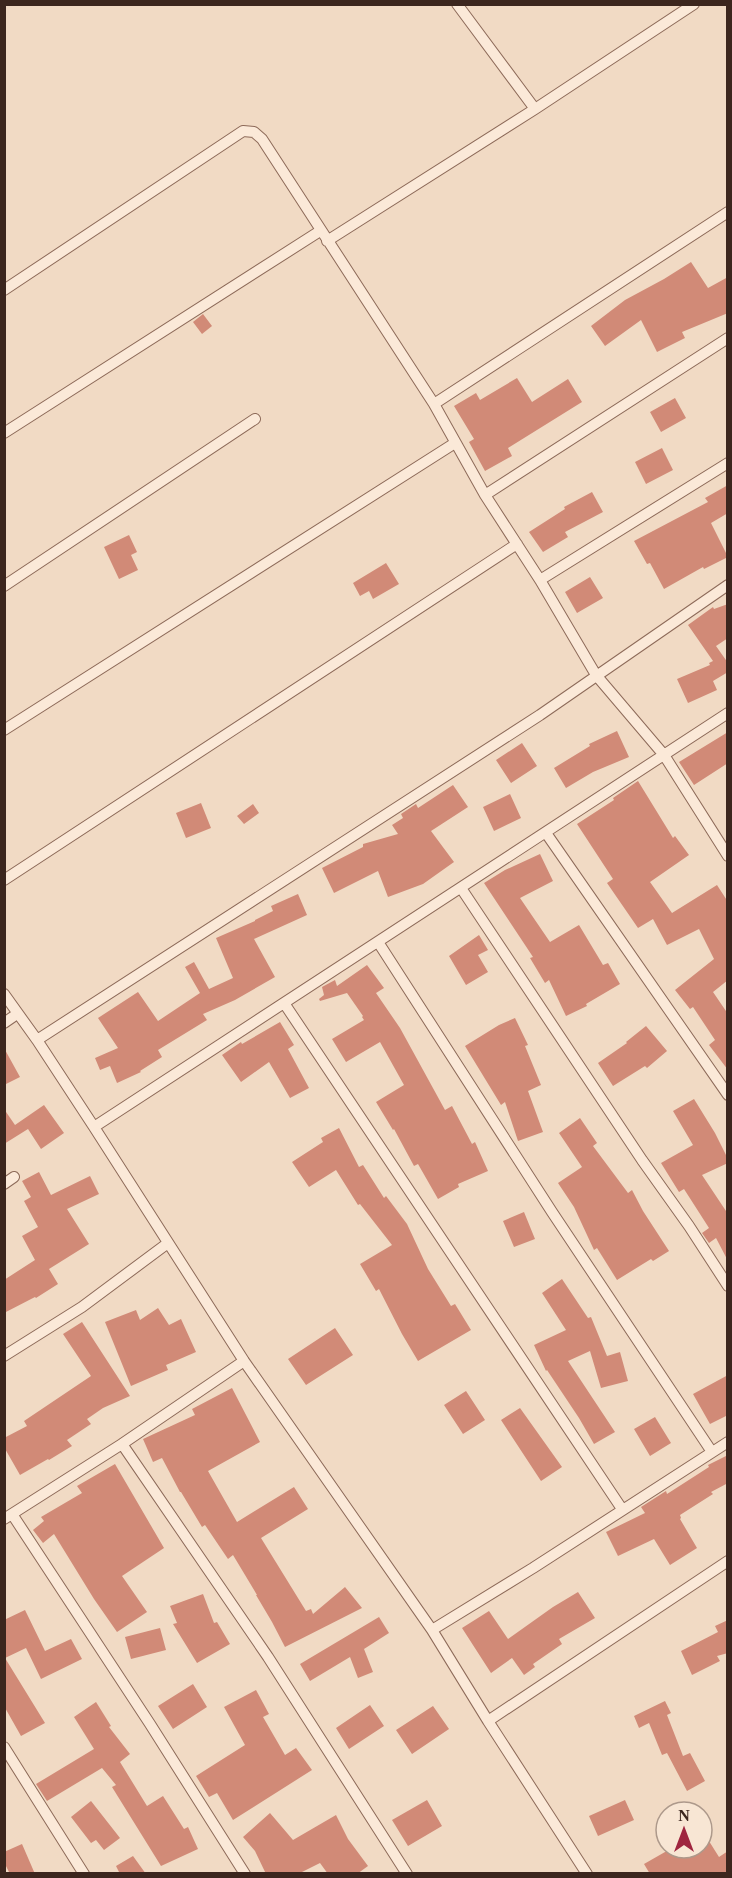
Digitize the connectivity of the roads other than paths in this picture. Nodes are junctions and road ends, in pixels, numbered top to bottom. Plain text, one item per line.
1 (457, 4) edge
2 (694, 4) edge
3 (535, 109) junction
4 (728, 212) edge
5 (320, 231) junction
6 (327, 241) junction
7 (4, 290) edge
8 (728, 338) edge
9 (434, 404) junction
10 (255, 419) dead end
11 (4, 433) edge
12 (455, 443) junction
13 (728, 463) edge
14 (485, 495) junction
15 (517, 544) junction
16 (540, 580) junction
17 (728, 585) edge
18 (4, 586) edge
19 (596, 675) junction
20 (728, 713) edge
21 (4, 730) edge
22 (664, 755) junction
23 (546, 833) junction
24 (728, 856) edge
25 (4, 880) edge
26 (461, 888) junction
27 (378, 942) junction
28 (4, 994) edge
29 (284, 1003) junction
30 (18, 1014) junction
31 (4, 1023) edge
32 (37, 1040) junction
33 (728, 1095) edge
34 (94, 1127) junction
35 (14, 1177) dead end
36 (4, 1184) edge
37 (168, 1243) junction
38 (728, 1286) edge
39 (4, 1356) edge
40 (244, 1362) junction
41 (728, 1442) edge
42 (122, 1444) junction
43 (712, 1452) junction
44 (622, 1509) junction
45 (8, 1517) edge
46 (728, 1562) edge
47 (432, 1630) junction
48 (488, 1721) junction
49 (4, 1747) edge
50 (84, 1874) edge
51 (245, 1874) edge
52 (407, 1874) edge
53 (587, 1874) edge

1 - 3 street
2 - 3 street
3 - 6 street
4 - 9 street
5 - 6 street
5 - 7 street
5 - 11 street
6 - 9 street
8 - 14 street
9 - 12 street
10 - 18 street
12 - 14 street
12 - 21 street
13 - 16 street
14 - 15 street
15 - 16 street
15 - 25 street
16 - 19 street
17 - 19 street
19 - 22 street
19 - 32 street
20 - 22 street
22 - 23 street
22 - 24 street
23 - 26 street
23 - 33 street
26 - 27 street
26 - 38 street
27 - 29 street
27 - 43 street
28 - 30 street
29 - 34 street
29 - 44 street
30 - 31 street
30 - 32 street
32 - 34 street
34 - 37 street
35 - 36 street
37 - 39 street
37 - 40 street
40 - 42 street
40 - 47 street
41 - 43 street
42 - 45 street
42 - 52 street
43 - 44 street
44 - 47 street
45 - 51 street
46 - 48 street
47 - 48 street
48 - 53 street
49 - 50 street

